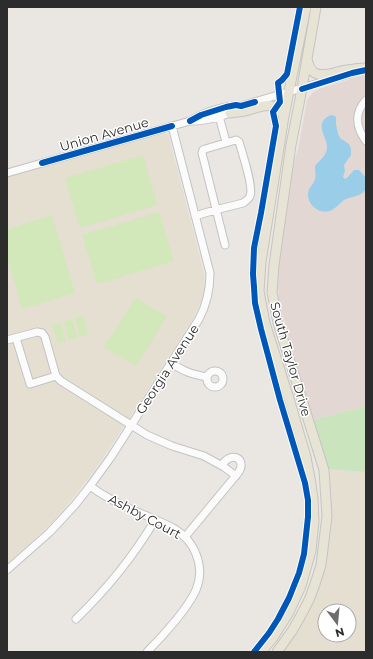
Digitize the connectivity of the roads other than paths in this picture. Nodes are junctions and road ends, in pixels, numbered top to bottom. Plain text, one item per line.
1 (306, 7) edge
2 (316, 7) edge
3 (307, 57) junction
4 (366, 69) edge
5 (302, 89) junction
6 (290, 92) junction
7 (366, 100) edge
8 (241, 106) junction
9 (230, 112) junction
10 (219, 116) junction
11 (284, 116) junction
12 (190, 121) junction
13 (172, 126) junction
14 (366, 141) edge
15 (226, 142) junction
16 (7, 173) edge
17 (216, 210) junction
18 (195, 216) junction
19 (225, 245) dead end
20 (16, 338) junction
21 (7, 340) edge
22 (171, 363) junction
23 (56, 376) junction
24 (207, 377) dead end
25 (131, 425) junction
26 (222, 466) junction
27 (236, 476) junction
28 (90, 486) junction
29 (156, 520) junction
30 (186, 537) junction
31 (7, 570) edge
32 (76, 619) dead end
33 (147, 652) edge
34 (261, 652) edge
35 (277, 652) edge

1 - 6 main road, South Taylor Drive
2 - 3 main road, South Taylor Drive
3 - 4 main road
3 - 5 main road, South Taylor Drive
4 - 5 street, Union Avenue
5 - 6 street, Union Avenue
5 - 35 main road, South Taylor Drive
6 - 8 street, Union Avenue
6 - 11 main road, South Taylor Drive
7 - 14 street
8 - 9 street, Union Avenue
8 - 12 street, Union Avenue
9 - 10 street, Union Avenue
9 - 11 main road
10 - 12 street, Union Avenue
10 - 15 street
11 - 34 main road, South Taylor Drive
12 - 13 street, Union Avenue
13 - 16 street, Union Avenue
13 - 18 street, Georgia Avenue
15 - 17 street
15 - 17 street
17 - 18 street
17 - 19 street
18 - 22 street, Georgia Avenue
20 - 21 street
20 - 23 street
20 - 23 street
22 - 24 street
22 - 25 street, Georgia Avenue
23 - 25 street
25 - 26 street
25 - 28 street, Georgia Avenue
26 - 27 street
26 - 27 street
27 - 30 street
28 - 29 street, Ashby Court
28 - 31 street, Georgia Avenue
29 - 30 street, Ashby Court
29 - 32 street
30 - 33 street, Ashby Court

